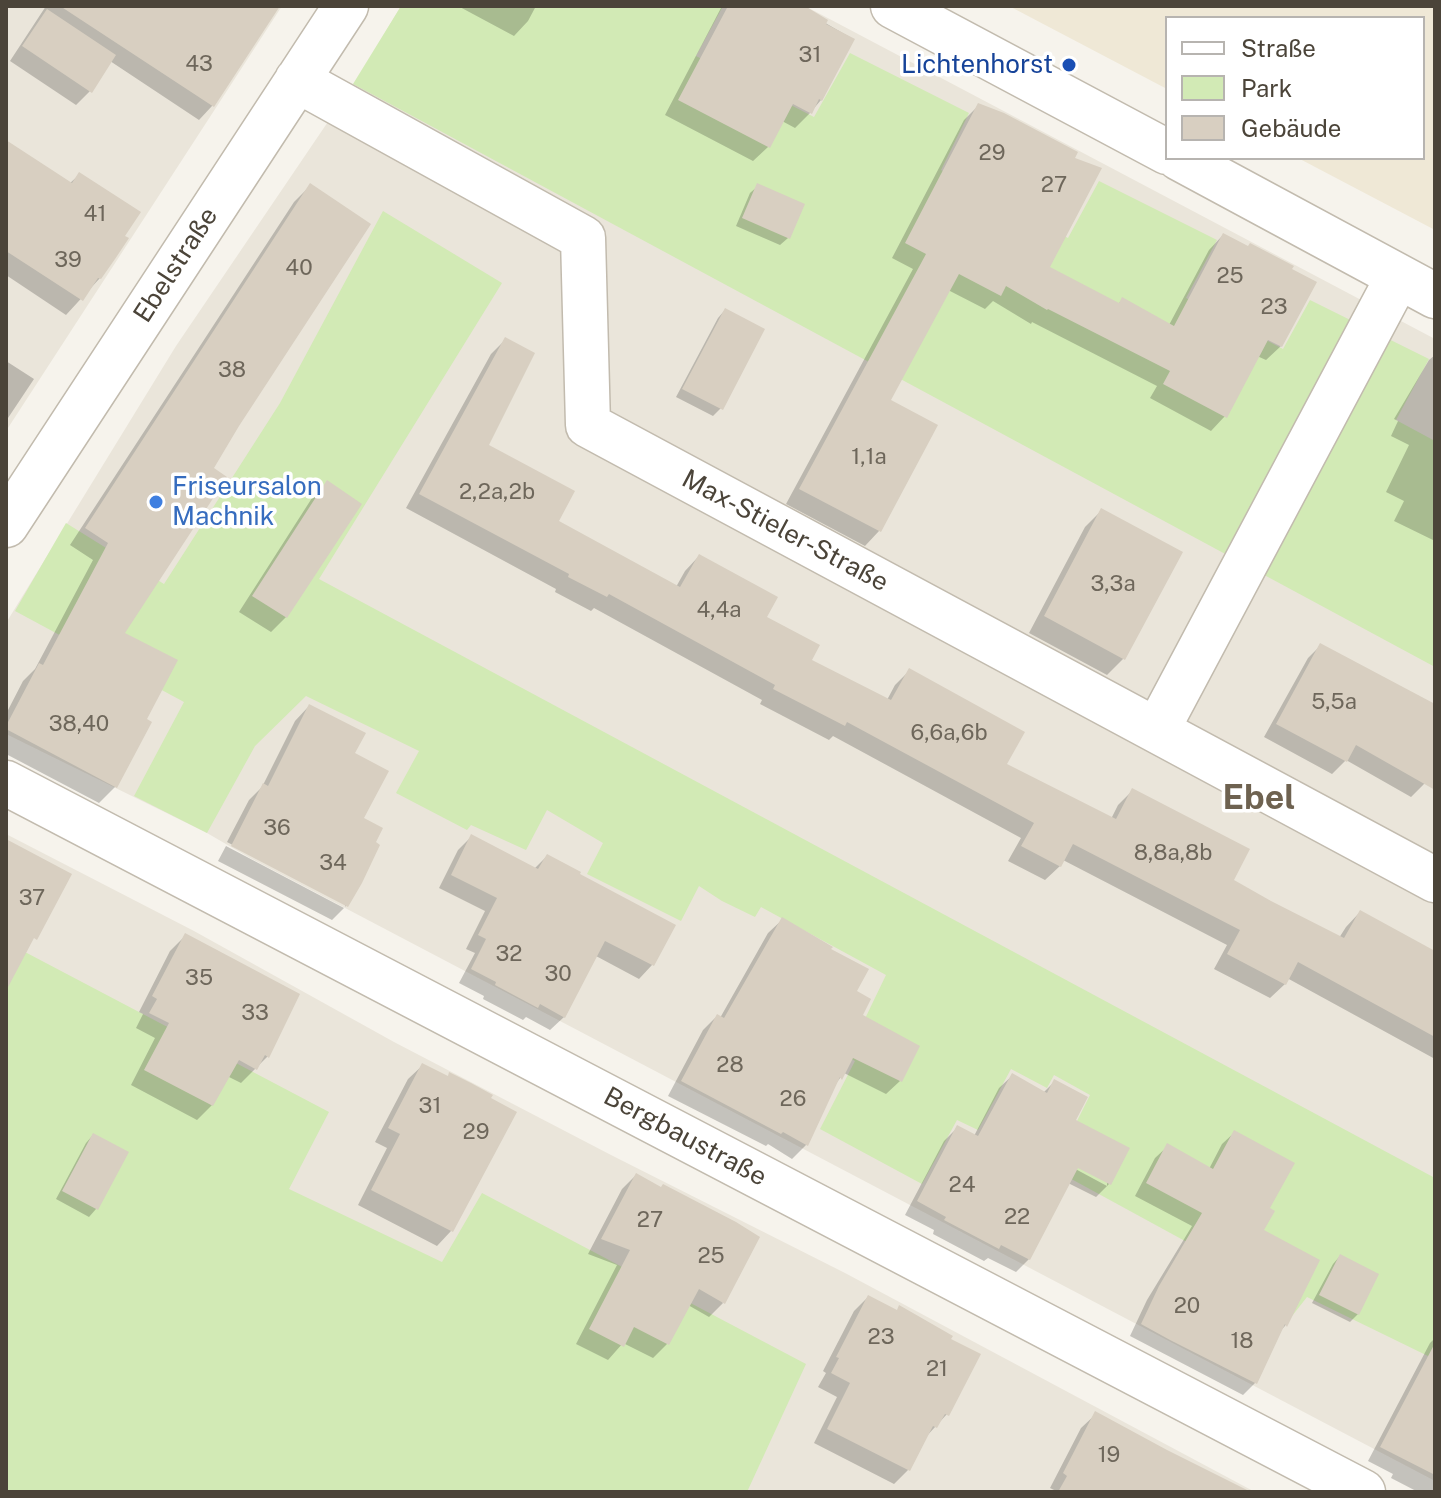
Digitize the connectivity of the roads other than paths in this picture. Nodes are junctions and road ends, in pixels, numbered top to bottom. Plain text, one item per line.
1 (346, 6) edge
2 (893, 6) edge
3 (297, 80) junction
4 (1165, 151) edge
5 (1183, 160) edge
6 (1417, 286) edge
7 (6, 525) edge
8 (1157, 730) junction
9 (6, 783) edge
10 (1435, 880) edge
11 (1363, 1492) edge

1 - 3 street, Ebelstraße
2 - 4 street
3 - 7 street, Ebelstraße
3 - 8 street, Max-Stieler-Straße
5 - 6 street
6 - 8 street
8 - 10 street, Max-Stieler-Straße
9 - 11 street, Bergbaustraße

